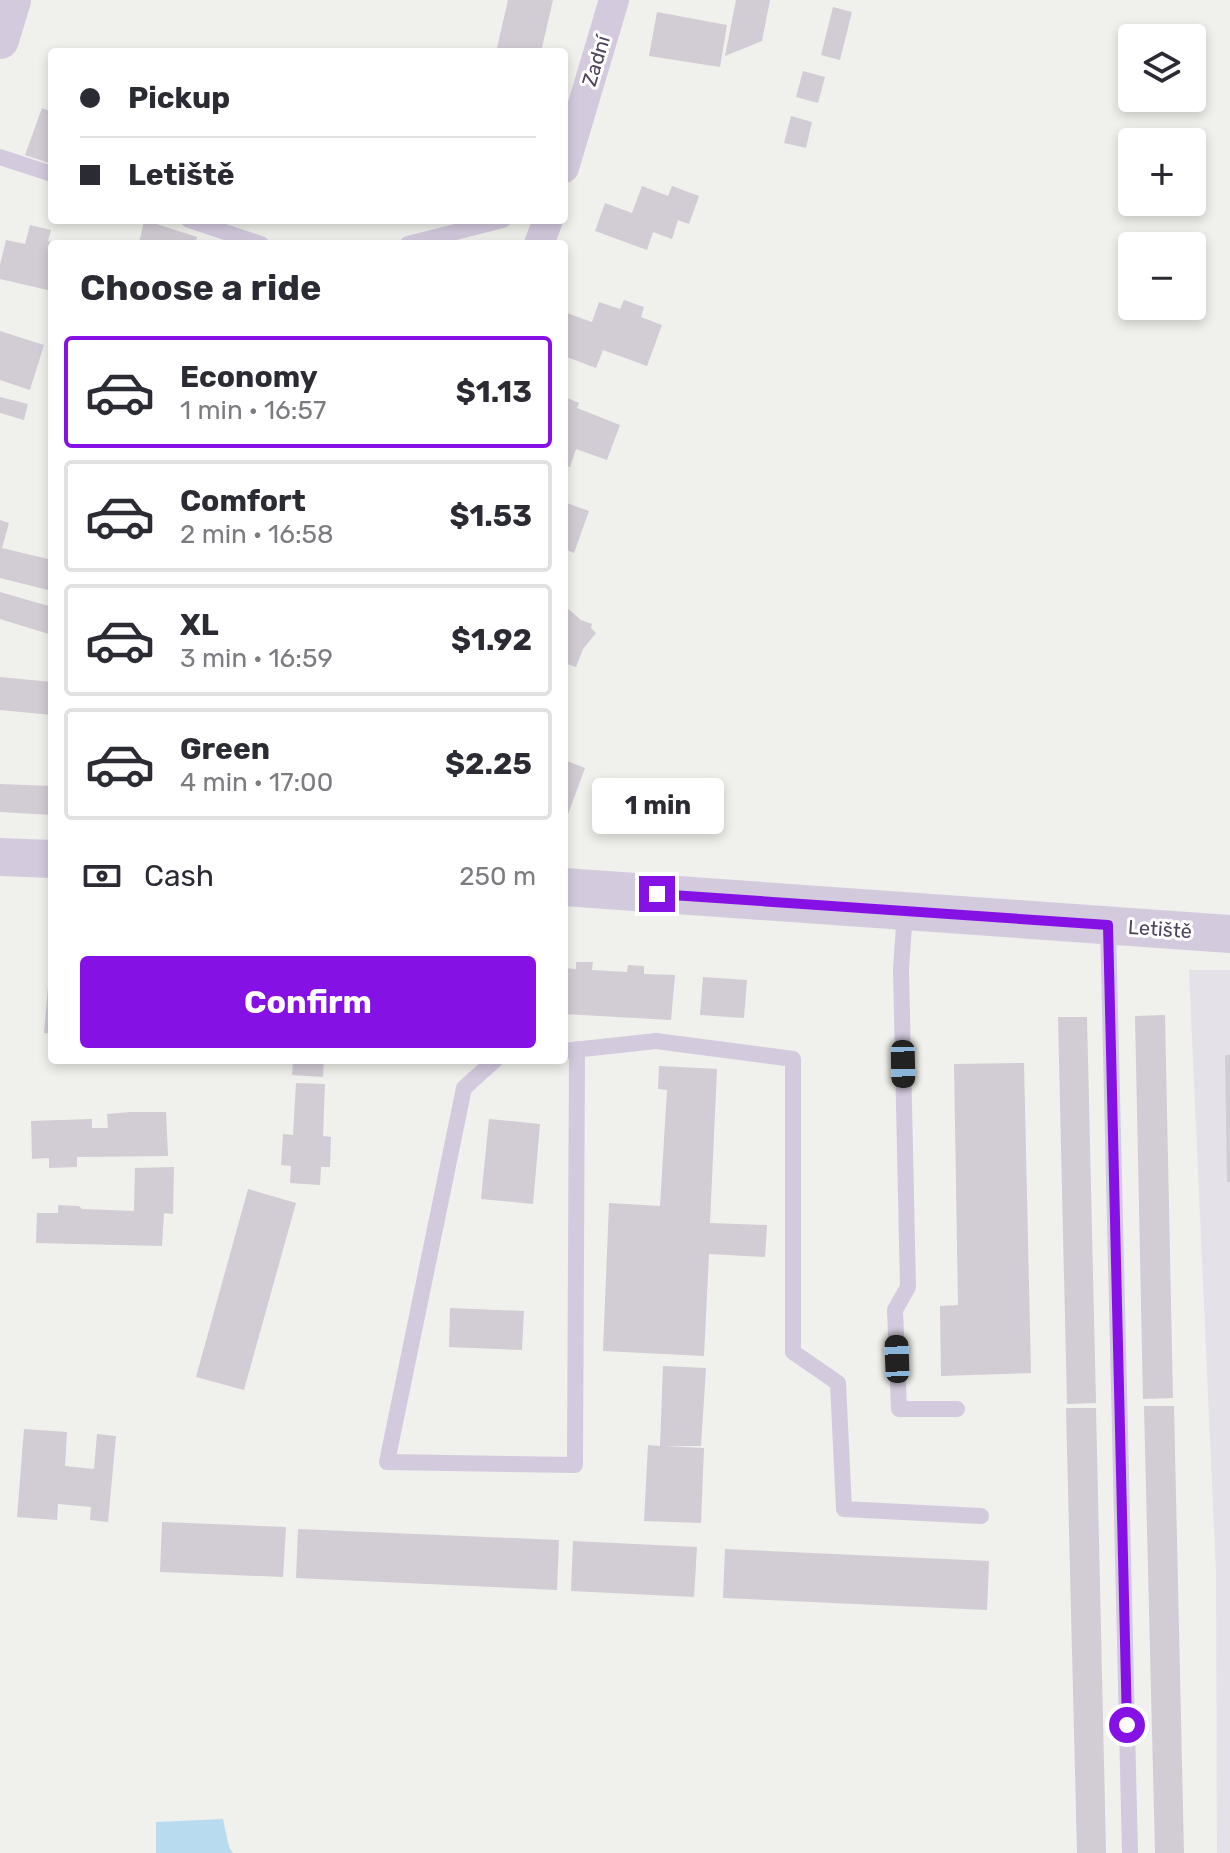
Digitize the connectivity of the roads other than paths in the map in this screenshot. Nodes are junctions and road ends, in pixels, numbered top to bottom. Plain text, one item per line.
1 (12, 0) edge
2 (614, 0) edge
3 (0, 40) edge
4 (568, 155) edge
5 (0, 157) edge
6 (48, 173) edge
7 (201, 224) edge
8 (487, 224) edge
9 (249, 240) edge
10 (424, 240) edge
11 (0, 857) edge
12 (48, 859) edge
13 (568, 887) edge
14 (905, 911) junction
15 (1108, 925) junction
16 (1230, 934) edge
17 (570, 1050) edge
18 (491, 1064) edge
19 (957, 1409) dead end
20 (981, 1516) dead end
21 (1130, 1853) edge

1 - 3 street
2 - 4 street, Zadní
5 - 6 lane
7 - 9 lane
8 - 10 lane
11 - 12 street
13 - 14 street, Letiště
14 - 15 street, Letiště
14 - 19 lane
15 - 16 street, Letiště
15 - 21 lane
17 - 18 lane
17 - 20 lane

